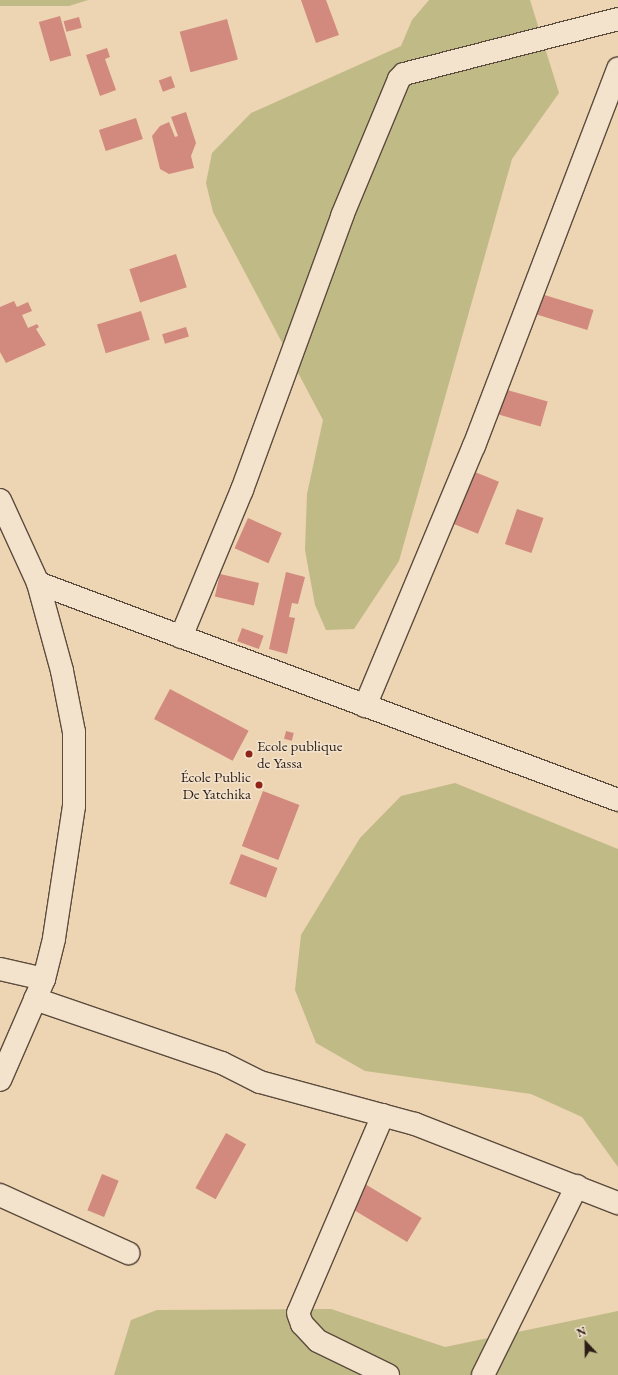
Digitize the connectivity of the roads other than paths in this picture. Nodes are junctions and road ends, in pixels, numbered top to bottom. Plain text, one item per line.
1 (618, 19) edge
2 (618, 69) edge
3 (0, 500) edge
4 (6, 528) edge
5 (38, 583) junction
6 (181, 637) junction
7 (365, 706) junction
8 (618, 800) edge
9 (0, 969) edge
10 (44, 979) junction
11 (36, 999) junction
12 (0, 1080) edge
13 (383, 1115) junction
14 (577, 1186) junction
15 (0, 1195) edge
16 (618, 1203) edge
17 (128, 1253) dead end
18 (388, 1375) edge
19 (483, 1375) edge

1 - 6 street
2 - 7 street
3 - 4 street
4 - 5 street
5 - 6 street
5 - 10 street
6 - 7 street
7 - 8 street
9 - 10 street
10 - 11 street
11 - 12 street
11 - 13 street
13 - 14 street
13 - 18 street
14 - 16 street
14 - 19 street
15 - 17 street

